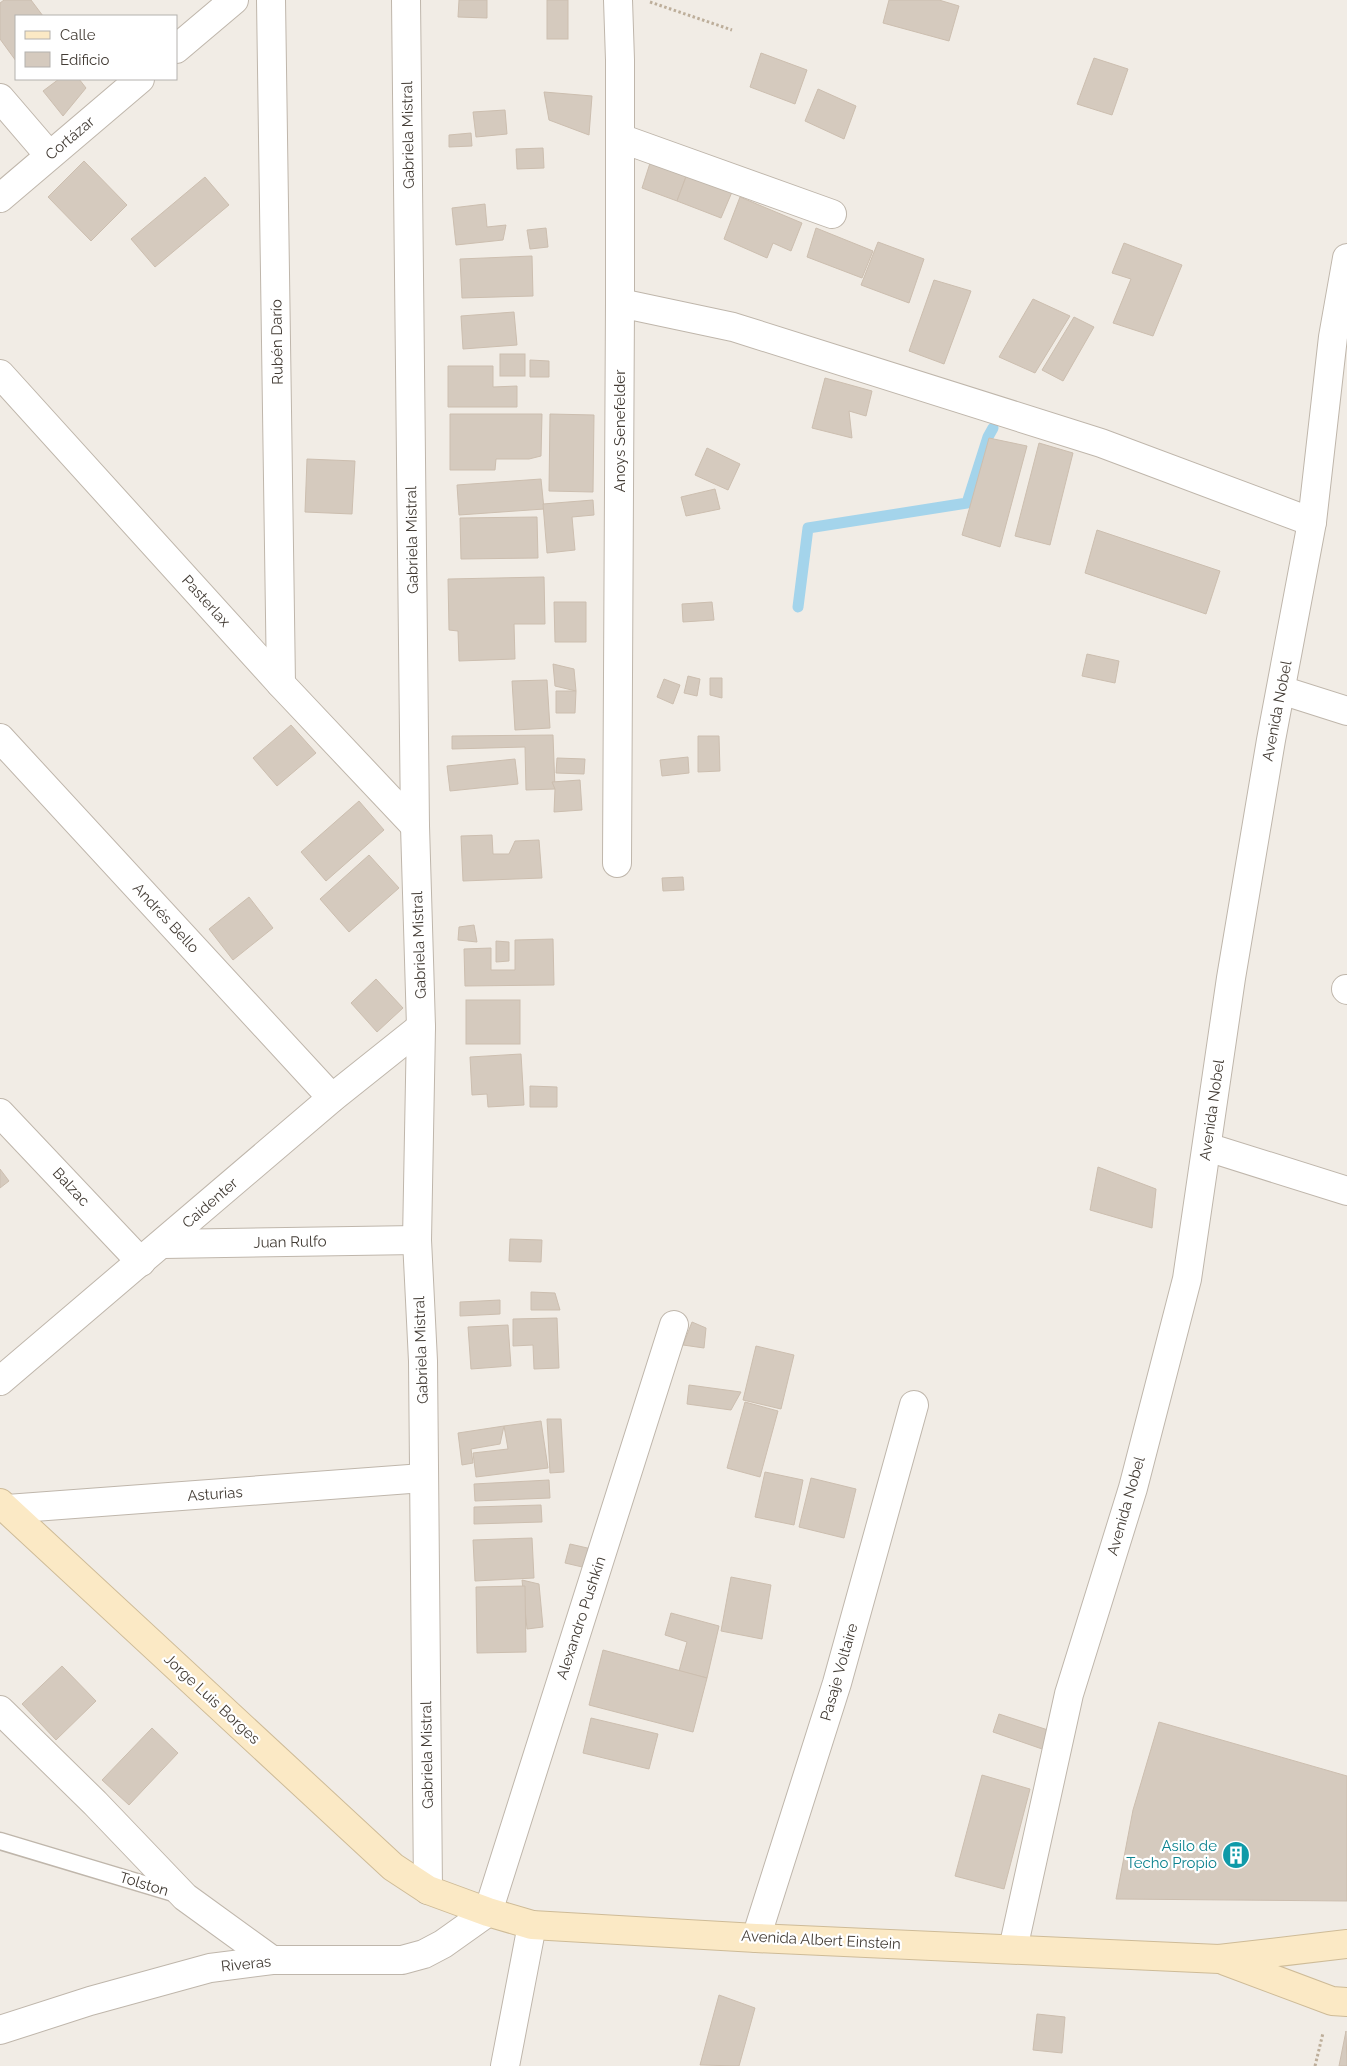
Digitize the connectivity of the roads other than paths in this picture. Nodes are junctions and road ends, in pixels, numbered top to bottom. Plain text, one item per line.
1 (271, 0) edge
2 (406, 0) edge
3 (618, 0) edge
4 (232, 1) edge
5 (178, 47) edge
6 (139, 80) edge
7 (0, 98) edge
8 (620, 138) junction
9 (49, 155) junction
10 (0, 198) edge
11 (832, 214) dead end
12 (1347, 258) edge
13 (620, 303) junction
14 (0, 374) edge
15 (1312, 522) junction
16 (281, 684) junction
17 (1281, 690) junction
18 (1347, 711) edge
19 (0, 738) edge
20 (415, 826) junction
21 (617, 863) dead end
22 (421, 1027) junction
23 (332, 1098) junction
24 (0, 1113) edge
25 (1207, 1147) junction
26 (1347, 1191) edge
27 (417, 1240) junction
28 (163, 1244) junction
29 (141, 1262) junction
30 (674, 1324) dead end
31 (0, 1381) edge
32 (914, 1405) dead end
33 (423, 1478) junction
34 (3, 1506) edge
35 (0, 1710) edge
36 (0, 1841) edge
37 (428, 1890) junction
38 (185, 1897) junction
39 (488, 1912) junction
40 (532, 1925) junction
41 (756, 1938) junction
42 (1347, 1944) edge
43 (1013, 1950) junction
44 (1219, 1959) junction
45 (272, 1960) junction
46 (1347, 2002) edge
47 (0, 2030) edge
48 (505, 2066) edge

1 - 16 street, Rubén Darío
2 - 20 street, Gabriela Mistral
3 - 8 street, Anoys Senefelder
4 - 5 street
6 - 9 street, Cortázar
7 - 9 street
8 - 11 street
8 - 13 street, Anoys Senefelder
9 - 10 street, Cortázar
12 - 15 street, Avenida Nobel
13 - 15 street
13 - 21 street, Anoys Senefelder
14 - 16 street, Pasterlax
15 - 17 street, Avenida Nobel
16 - 20 street, Pasterlax
17 - 18 street
17 - 25 street, Avenida Nobel
19 - 23 street, Andrés Bello
20 - 22 street, Gabriela Mistral
22 - 23 street, Caidenter
22 - 27 street, Gabriela Mistral
23 - 28 street, Caidenter
24 - 29 street, Balzac
25 - 26 street
25 - 43 street, Avenida Nobel
27 - 28 street, Juan Rulfo
27 - 33 street, Gabriela Mistral
28 - 29 street, Caidenter
29 - 31 street, Caidenter
30 - 39 street, Alexandro Pushkin
32 - 41 street, Pasaje Voltaire
33 - 34 street, Asturias
33 - 37 street, Gabriela Mistral
34 - 37 street, Jorge Luis Borges
35 - 38 street
36 - 38 lane, Tolston
37 - 39 street, Avenida Albert Einstein
38 - 45 street, Tolston
39 - 40 street, Avenida Albert Einstein
39 - 45 street, Riveras
40 - 41 street, Avenida Albert Einstein
40 - 48 street
41 - 43 street, Avenida Albert Einstein
42 - 44 street, Avenida Albert Einstein
43 - 44 street, Avenida Albert Einstein
44 - 46 street, Avenida Albert Einstein
45 - 47 street, Riveras

